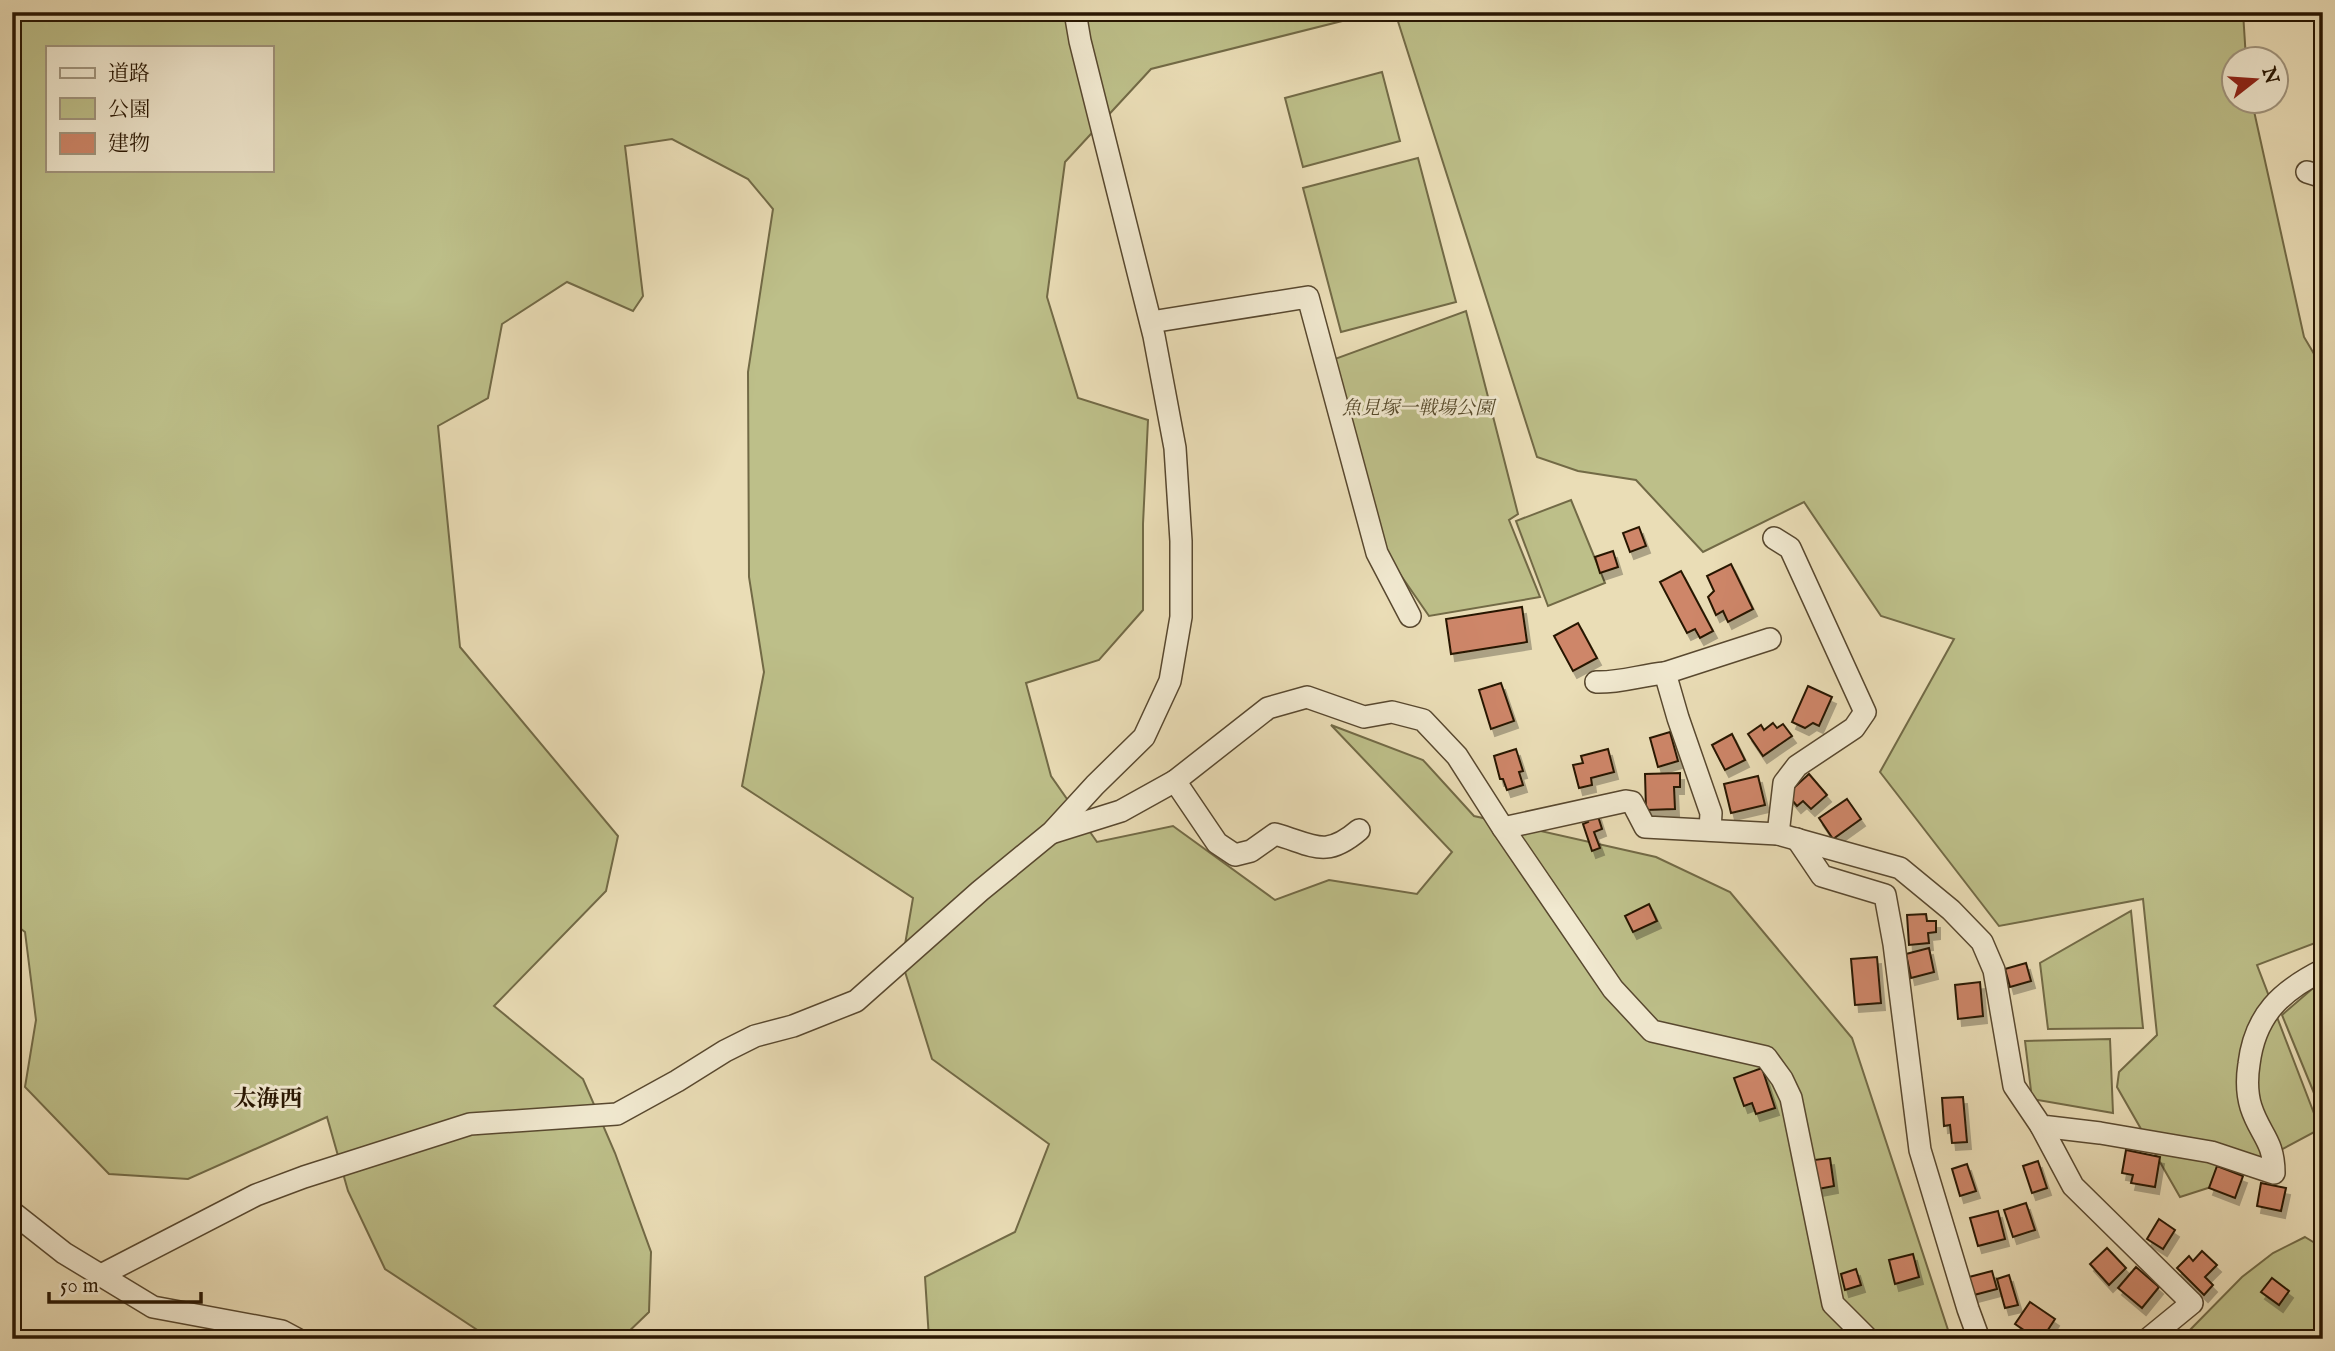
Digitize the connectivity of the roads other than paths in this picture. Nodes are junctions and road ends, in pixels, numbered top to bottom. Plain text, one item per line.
1 (1075, 12) edge
2 (1151, 322) junction
3 (1774, 537) dead end
4 (1410, 616) dead end
5 (1770, 639) dead end
6 (1665, 673) junction
7 (1595, 682) dead end
8 (1175, 781) junction
9 (1503, 828) junction
10 (1359, 830) dead end
11 (1710, 830) junction
12 (1052, 832) junction
13 (1788, 837) junction
14 (2323, 970) edge
15 (2041, 1126) junction
16 (12, 1212) edge
17 (101, 1275) junction
18 (297, 1339) edge
19 (1868, 1339) edge
20 (1979, 1339) edge
21 (2148, 1339) edge

1 - 2 street
2 - 4 street
2 - 12 street
3 - 13 street
5 - 6 street
6 - 7 street
6 - 11 street
8 - 9 street
8 - 10 street
8 - 12 street
9 - 11 street
9 - 19 street
11 - 13 street
12 - 17 street
13 - 15 street
13 - 20 street
14 - 15 street
15 - 21 street
16 - 17 street
17 - 18 street

